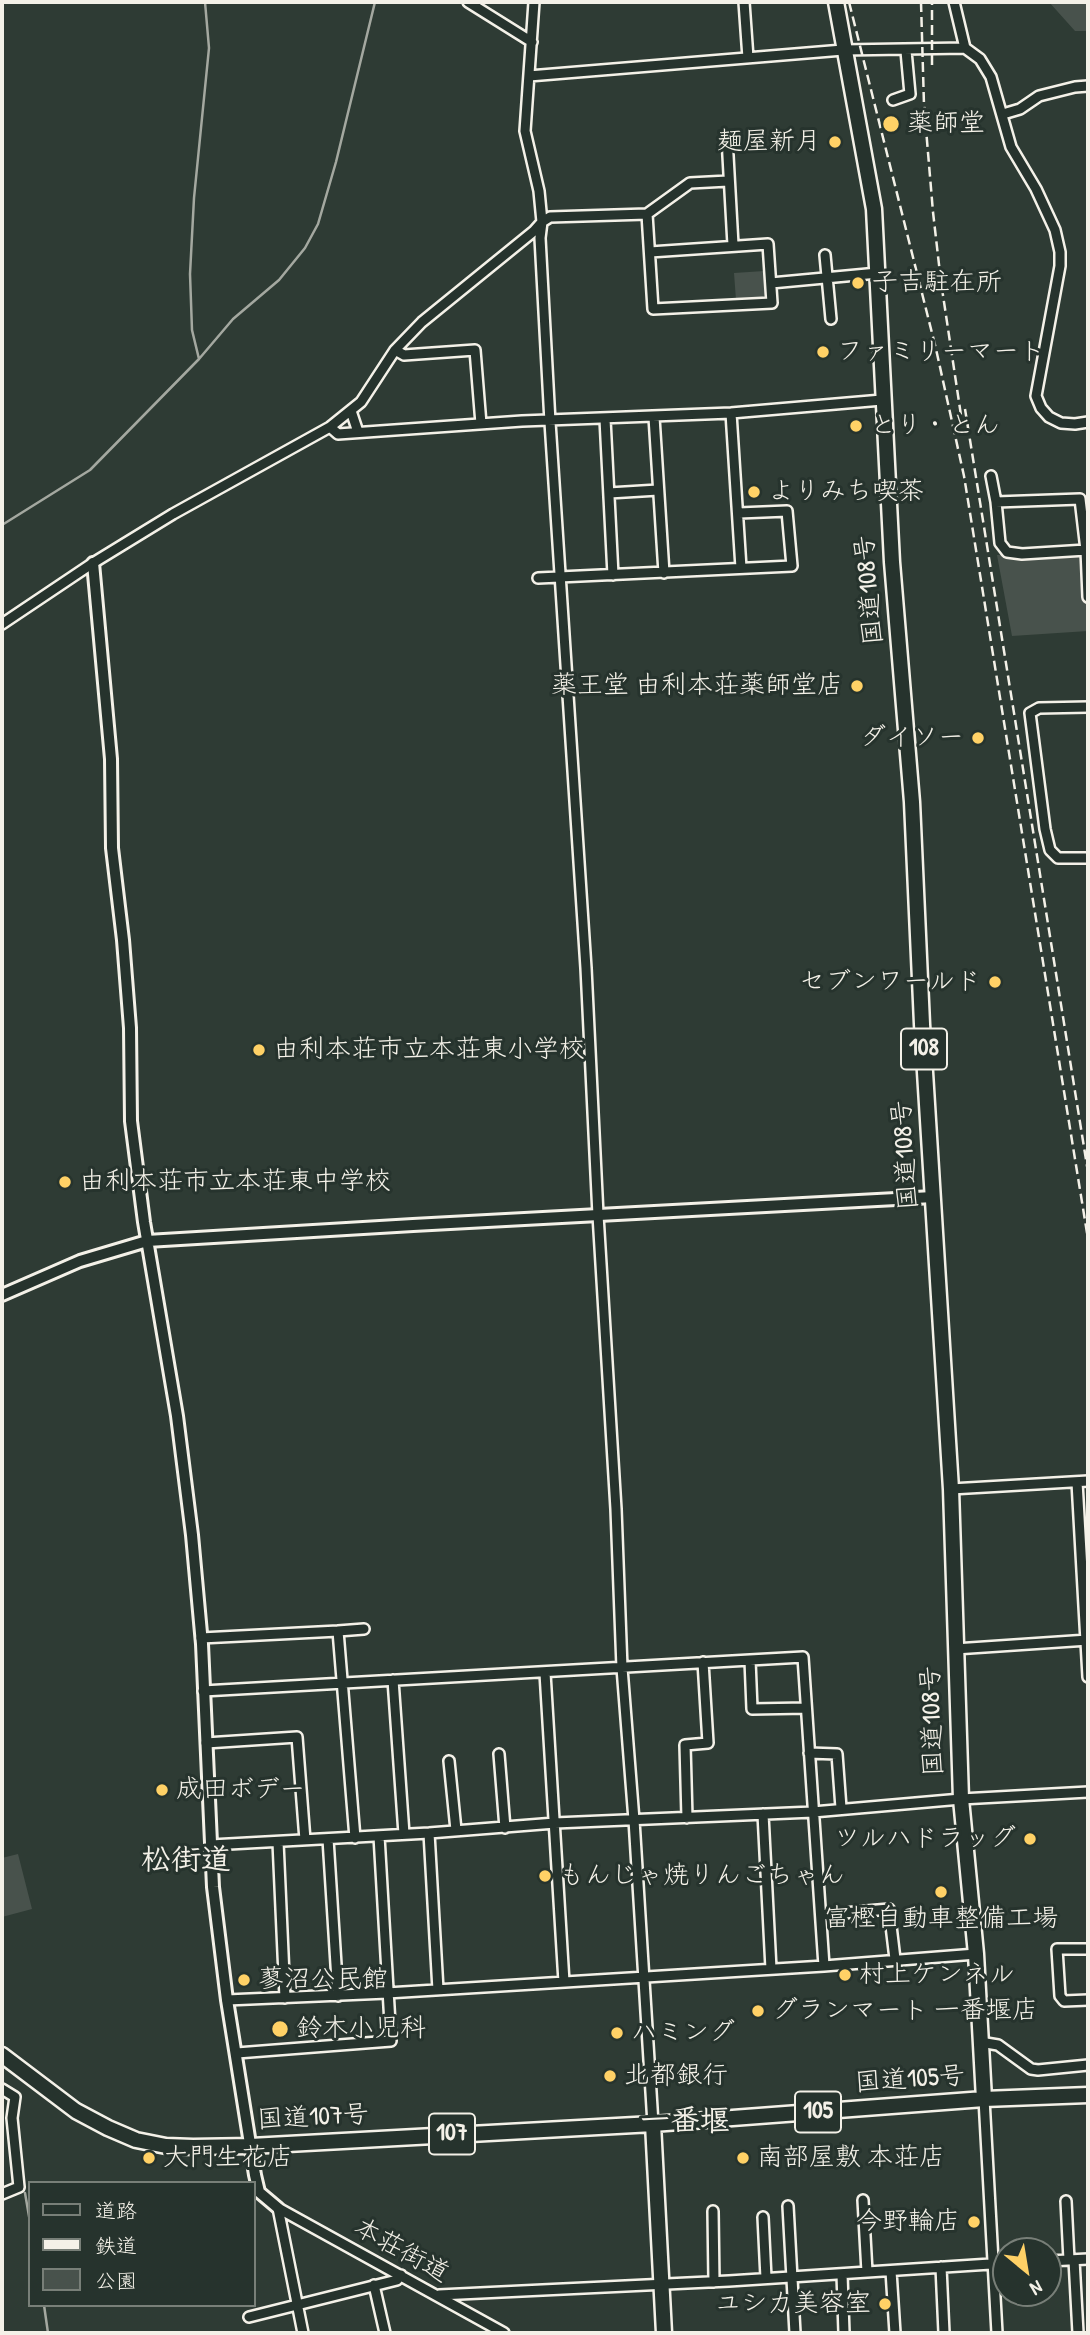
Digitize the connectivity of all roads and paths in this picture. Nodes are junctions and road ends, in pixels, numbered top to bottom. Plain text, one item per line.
1 (468, 2) edge
2 (534, 2) edge
3 (744, 2) edge
4 (836, 2) edge
5 (954, 2) edge
6 (531, 41) junction
7 (965, 48) junction
8 (843, 50) junction
9 (906, 51) junction
10 (748, 58) junction
11 (529, 76) junction
12 (1088, 86) edge
13 (893, 100) dead end
14 (1003, 114) junction
15 (727, 138) dead end
16 (728, 181) junction
17 (647, 214) junction
18 (542, 222) junction
19 (733, 245) junction
20 (650, 252) junction
21 (825, 255) dead end
22 (878, 274) junction
23 (827, 277) junction
24 (771, 283) junction
25 (831, 319) dead end
26 (395, 349) junction
27 (882, 400) junction
28 (351, 411) junction
29 (731, 413) junction
30 (654, 417) junction
31 (605, 419) junction
32 (550, 422) junction
33 (1088, 422) edge
34 (481, 424) junction
35 (330, 427) junction
36 (358, 432) junction
37 (991, 476) dead end
38 (658, 490) junction
39 (609, 493) junction
40 (1084, 498) edge
41 (996, 502) junction
42 (739, 513) junction
43 (1087, 550) edge
44 (93, 562) junction
45 (741, 568) junction
46 (664, 573) junction
47 (613, 575) junction
48 (538, 578) dead end
49 (561, 578) junction
50 (1088, 597) edge
51 (2, 624) edge
52 (1088, 707) edge
53 (1088, 858) edge
54 (933, 1197) junction
55 (598, 1215) junction
56 (147, 1241) junction
57 (2, 1295) edge
58 (1088, 1481) edge
59 (1077, 1482) junction
60 (951, 1489) junction
61 (364, 1629) dead end
62 (338, 1631) junction
63 (201, 1639) junction
64 (1087, 1640) edge
65 (955, 1649) junction
66 (750, 1660) junction
67 (703, 1662) junction
68 (622, 1668) junction
69 (545, 1673) junction
70 (1088, 1677) edge
71 (393, 1680) junction
72 (343, 1683) junction
73 (203, 1691) junction
74 (806, 1708) junction
75 (206, 1743) junction
76 (809, 1753) junction
77 (499, 1754) dead end
78 (449, 1761) dead end
79 (1088, 1792) edge
80 (961, 1799) junction
81 (841, 1808) junction
82 (813, 1812) junction
83 (763, 1814) junction
84 (687, 1818) junction
85 (634, 1820) junction
86 (555, 1823) junction
87 (505, 1828) junction
88 (456, 1830) junction
89 (429, 1833) junction
90 (404, 1834) junction
91 (379, 1836) junction
92 (355, 1838) junction
93 (328, 1839) junction
94 (305, 1840) junction
95 (278, 1842) junction
96 (211, 1845) junction
97 (821, 1915) junction
98 (1088, 1949) edge
99 (976, 1954) junction
100 (895, 1959) junction
101 (824, 1966) junction
102 (771, 1969) junction
103 (643, 1976) junction
104 (564, 1982) junction
105 (438, 1990) junction
106 (387, 1993) junction
107 (338, 1996) junction
108 (285, 1998) junction
109 (228, 2000) junction
110 (1088, 2000) edge
111 (980, 2042) junction
112 (237, 2053) junction
113 (2, 2056) edge
114 (1088, 2065) edge
115 (2, 2089) edge
116 (1088, 2095) edge
117 (984, 2099) junction
118 (7, 2119) edge
119 (653, 2124) junction
120 (251, 2146) junction
121 (2, 2194) edge
122 (863, 2200) dead end
123 (1066, 2201) dead end
124 (788, 2206) dead end
125 (278, 2208) junction
126 (713, 2211) dead end
127 (763, 2217) dead end
128 (992, 2246) edge
129 (1088, 2259) edge
130 (1062, 2260) edge
131 (1072, 2260) junction
132 (992, 2264) edge
133 (941, 2267) junction
134 (891, 2271) junction
135 (867, 2272) junction
136 (401, 2274) junction
137 (842, 2274) junction
138 (791, 2277) junction
139 (766, 2278) junction
140 (714, 2282) junction
141 (374, 2285) junction
142 (661, 2285) junction
143 (439, 2295) junction
144 (297, 2305) junction
145 (995, 2307) edge
146 (249, 2317) dead end
147 (303, 2333) edge
148 (385, 2333) edge
149 (504, 2333) edge
150 (664, 2333) edge
151 (795, 2333) edge
152 (844, 2333) edge
153 (895, 2333) edge
154 (944, 2333) edge
155 (997, 2333) edge
156 (1078, 2333) edge

1 - 6 street
2 - 6 street
3 - 10 street
4 - 8 highway, 国道108号 / 108
5 - 7 street
6 - 11 street
7 - 9 street
7 - 14 street
8 - 9 street
8 - 10 street
8 - 22 highway, 国道108号 / 108
9 - 13 street
10 - 11 street
11 - 18 street
12 - 14 street
14 - 33 street
15 - 16 street
16 - 17 street
16 - 19 street
17 - 18 street
17 - 20 street
18 - 26 street
18 - 32 street
19 - 20 street
19 - 24 street
20 - 24 street
21 - 23 street
22 - 23 street
22 - 27 highway, 国道108号 / 108
23 - 24 street
23 - 25 street
26 - 28 street
26 - 34 street
27 - 29 street
27 - 54 highway, 国道108号 / 108
28 - 35 street
28 - 36 street
29 - 30 street
29 - 42 street
30 - 31 street
30 - 38 street
31 - 32 street
31 - 39 street
32 - 34 street
32 - 49 street
34 - 36 street
35 - 36 street
35 - 44 street
37 - 41 street
38 - 39 street
38 - 46 street
39 - 47 street
40 - 41 street
40 - 43 street
41 - 43 street
42 - 45 street
42 - 45 street
43 - 50 street
44 - 51 street
44 - 56 street
45 - 46 street
46 - 47 street
47 - 49 street
48 - 49 street
49 - 55 street
52 - 53 street
54 - 55 street
54 - 60 highway, 国道108号 / 108
55 - 56 street
55 - 68 street
56 - 57 street
56 - 63 street
58 - 59 street
59 - 60 street
59 - 64 street
60 - 65 highway, 国道108号 / 108
61 - 62 street
62 - 63 street
62 - 72 street
63 - 73 street
64 - 65 street
64 - 70 street
65 - 80 highway, 国道108号 / 108
66 - 67 street
66 - 74 street
66 - 74 street
67 - 68 street
67 - 84 street
68 - 69 street
68 - 85 street
69 - 71 street
69 - 86 street
71 - 72 street
71 - 90 street
72 - 73 street
72 - 92 street
73 - 75 street
74 - 76 street
75 - 94 street
75 - 96 street
76 - 81 street
76 - 82 street
77 - 87 street
78 - 88 street
79 - 80 street
80 - 81 street
80 - 99 highway, 国道108号 / 108
81 - 82 street
82 - 83 street
82 - 97 street
83 - 84 street
83 - 102 street
84 - 85 street
85 - 86 street
85 - 103 street
86 - 87 street
86 - 104 street
87 - 88 street
88 - 89 street
89 - 90 street
89 - 105 street
90 - 91 street
91 - 92 street
91 - 106 street
92 - 93 street
93 - 94 street
93 - 107 street
94 - 95 street
95 - 96 street
95 - 108 street
96 - 109 street
97 - 100 street
97 - 101 street
98 - 110 street
99 - 100 street
99 - 111 highway, 国道108号 / 108
100 - 101 street
101 - 102 street
102 - 103 street
103 - 104 street
103 - 119 street
104 - 105 street
105 - 106 street
106 - 107 street
106 - 112 street
107 - 108 street
108 - 109 street
109 - 112 street
111 - 114 street
111 - 117 highway, 国道108号 / 108
112 - 120 street
113 - 120 highway, 国道107号 / 107
115 - 118 street
116 - 117 highway, 国道105号 / 105
117 - 119 highway, 国道105号 / 105
117 - 128 street
118 - 121 street
119 - 120 highway, 国道107号 / 107
119 - 142 highway
120 - 125 street
122 - 135 street
123 - 131 street
124 - 138 street
125 - 136 street, 本荘街道
125 - 144 street
126 - 140 street
127 - 139 street
129 - 131 street
130 - 131 street
131 - 156 street
132 - 133 street
133 - 134 street
133 - 154 street
134 - 135 street
134 - 153 street
135 - 137 street
136 - 141 street
136 - 143 street, 本荘街道
137 - 138 street
137 - 152 street
138 - 139 street
138 - 151 street
139 - 140 street
140 - 142 street
141 - 144 street
141 - 148 street
142 - 143 street
142 - 150 highway
143 - 149 street, 本荘街道
144 - 146 street
144 - 147 street
145 - 155 street

